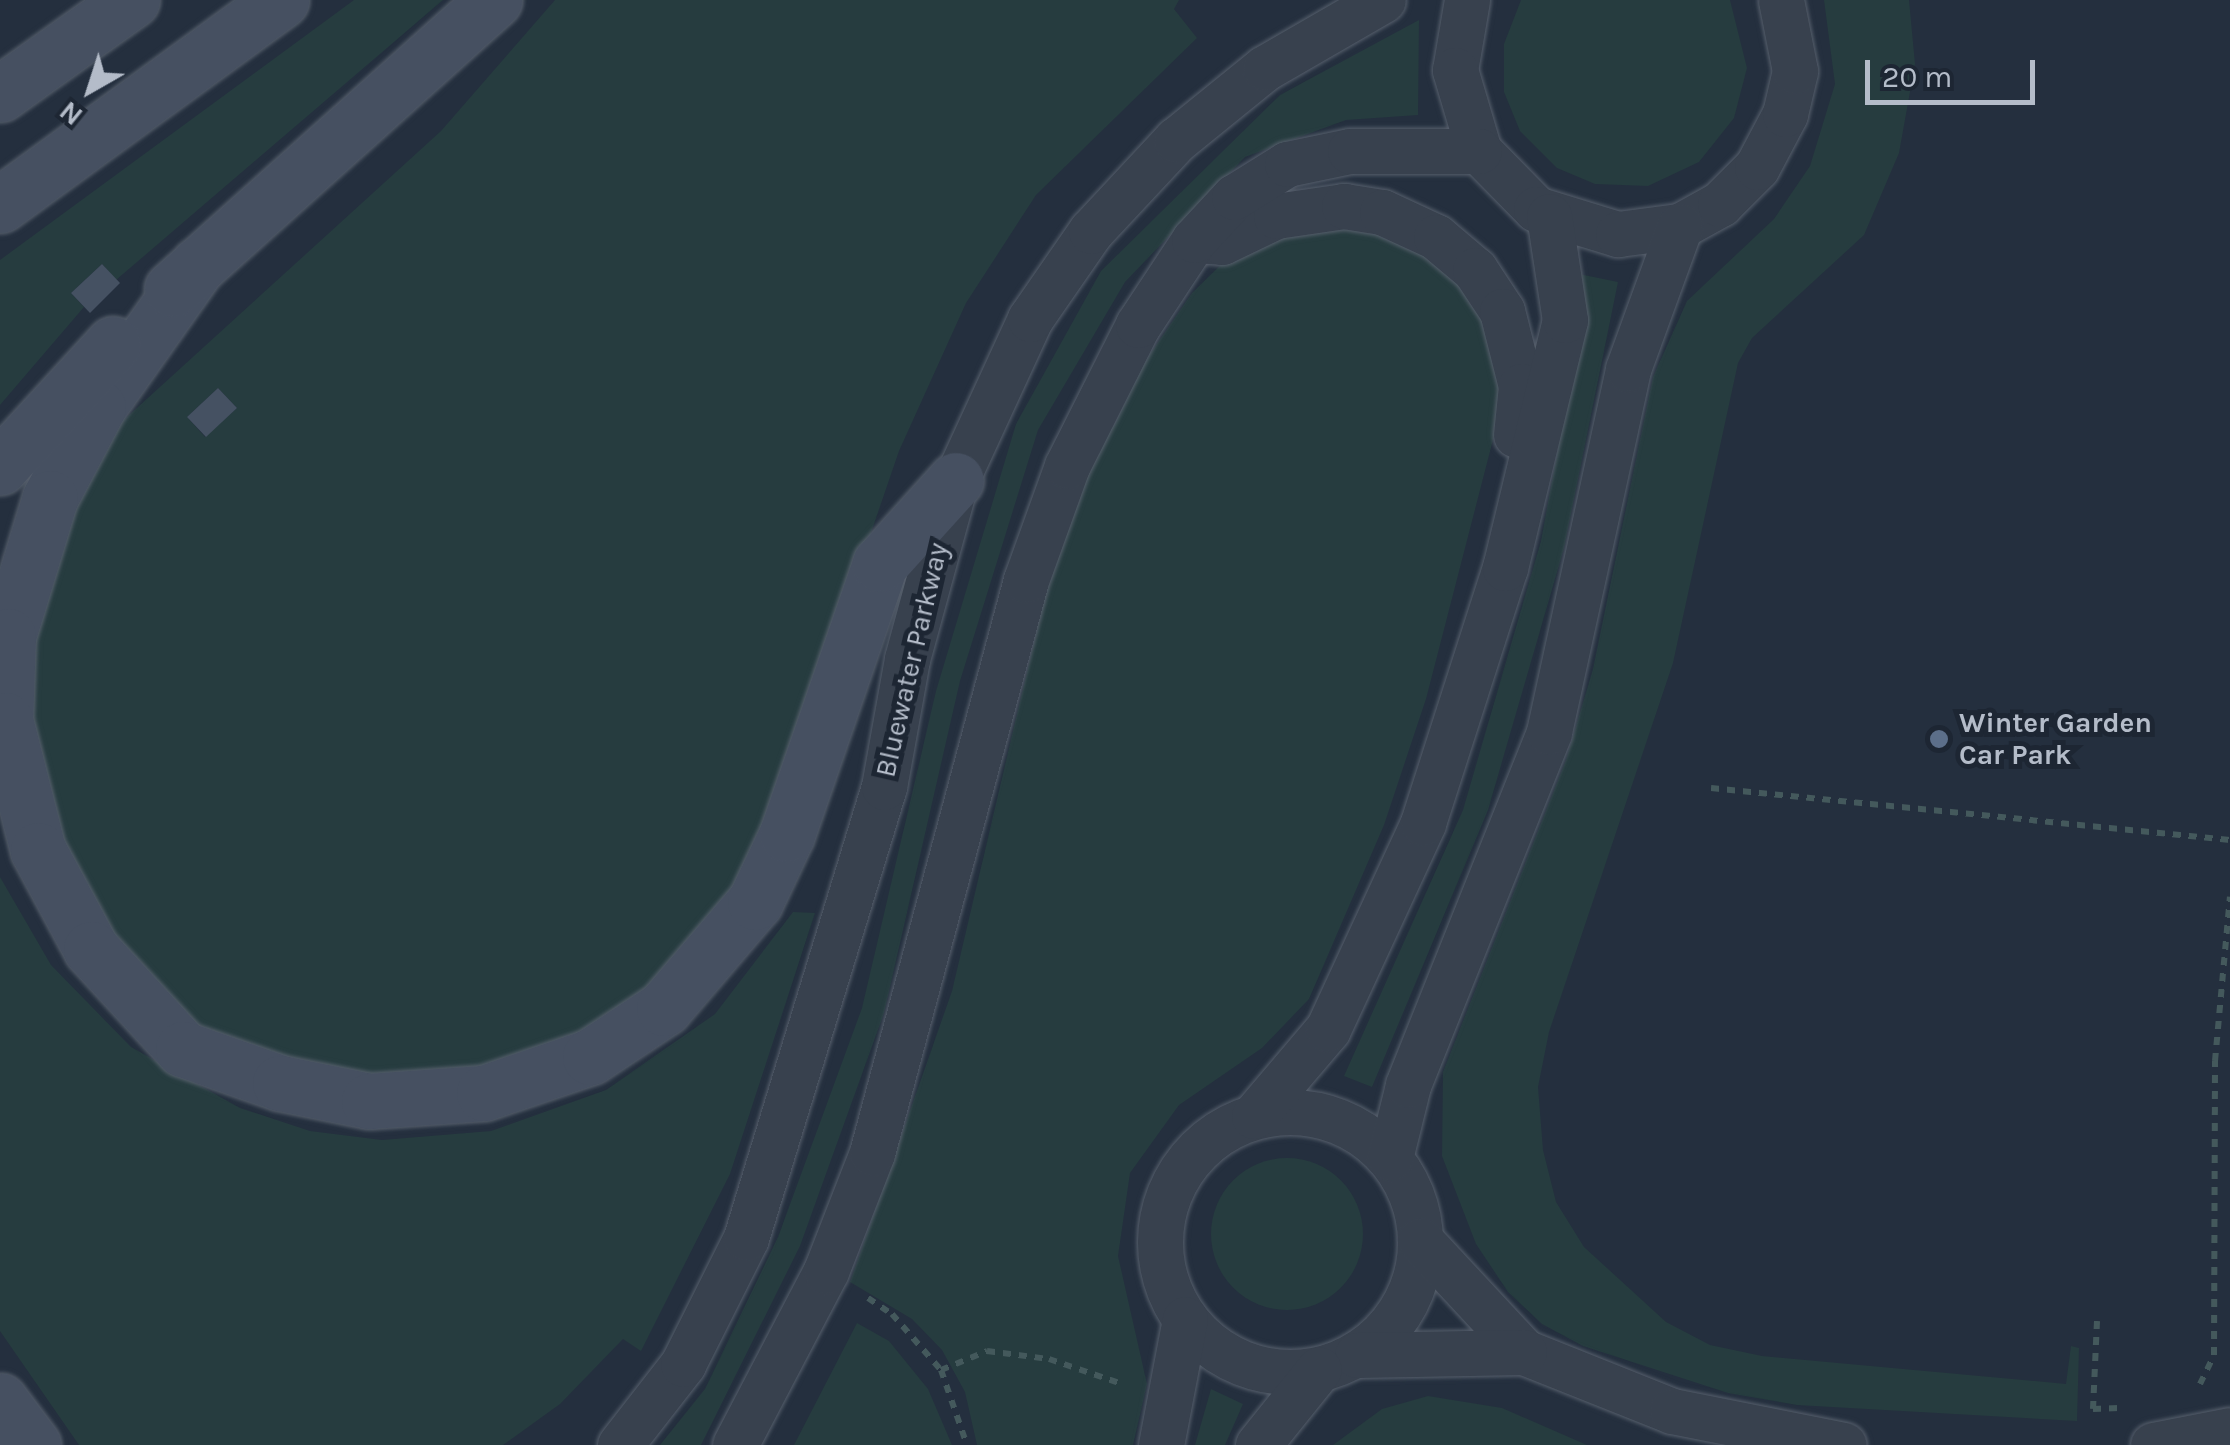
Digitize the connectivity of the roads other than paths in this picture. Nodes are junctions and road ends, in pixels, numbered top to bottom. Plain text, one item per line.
1 (132, 0) edge
2 (281, 0) edge
3 (494, 0) edge
4 (1314, 0) edge
5 (1383, 0) edge
6 (1467, 0) edge
7 (1782, 0) edge
8 (1265, 68) junction
9 (0, 94) edge
10 (1478, 151) junction
11 (0, 206) edge
12 (1549, 216) junction
13 (1680, 226) junction
14 (1194, 240) junction
15 (198, 264) junction
16 (0, 467) edge
17 (956, 480) junction
18 (1522, 498) junction
19 (1254, 1116) junction
20 (1390, 1158) junction
21 (1420, 1240) junction
22 (1185, 1319) junction
23 (1524, 1352) junction
24 (1338, 1362) junction
25 (0, 1402) edge
26 (1167, 1426) edge
27 (2230, 1430) edge
28 (33, 1445) edge
29 (620, 1445) edge
30 (734, 1445) edge
31 (1258, 1445) edge
32 (1844, 1445) edge
33 (2153, 1445) edge

1 - 9 main road
2 - 11 main road
3 - 15 main road
4 - 8 street
5 - 8 street, Bluewater Parkway
6 - 10 street
7 - 13 street
8 - 17 street, Bluewater Parkway
10 - 12 street
10 - 14 street
12 - 13 street
12 - 18 street
13 - 20 street
14 - 18 street
14 - 30 street
15 - 16 main road
15 - 17 main road
17 - 29 street, Bluewater Parkway
18 - 19 street
19 - 20 street
19 - 22 street
20 - 21 street
21 - 23 street
21 - 24 street
22 - 24 street
22 - 26 street
23 - 24 street
23 - 32 street
24 - 31 street
25 - 28 main road
27 - 33 street

